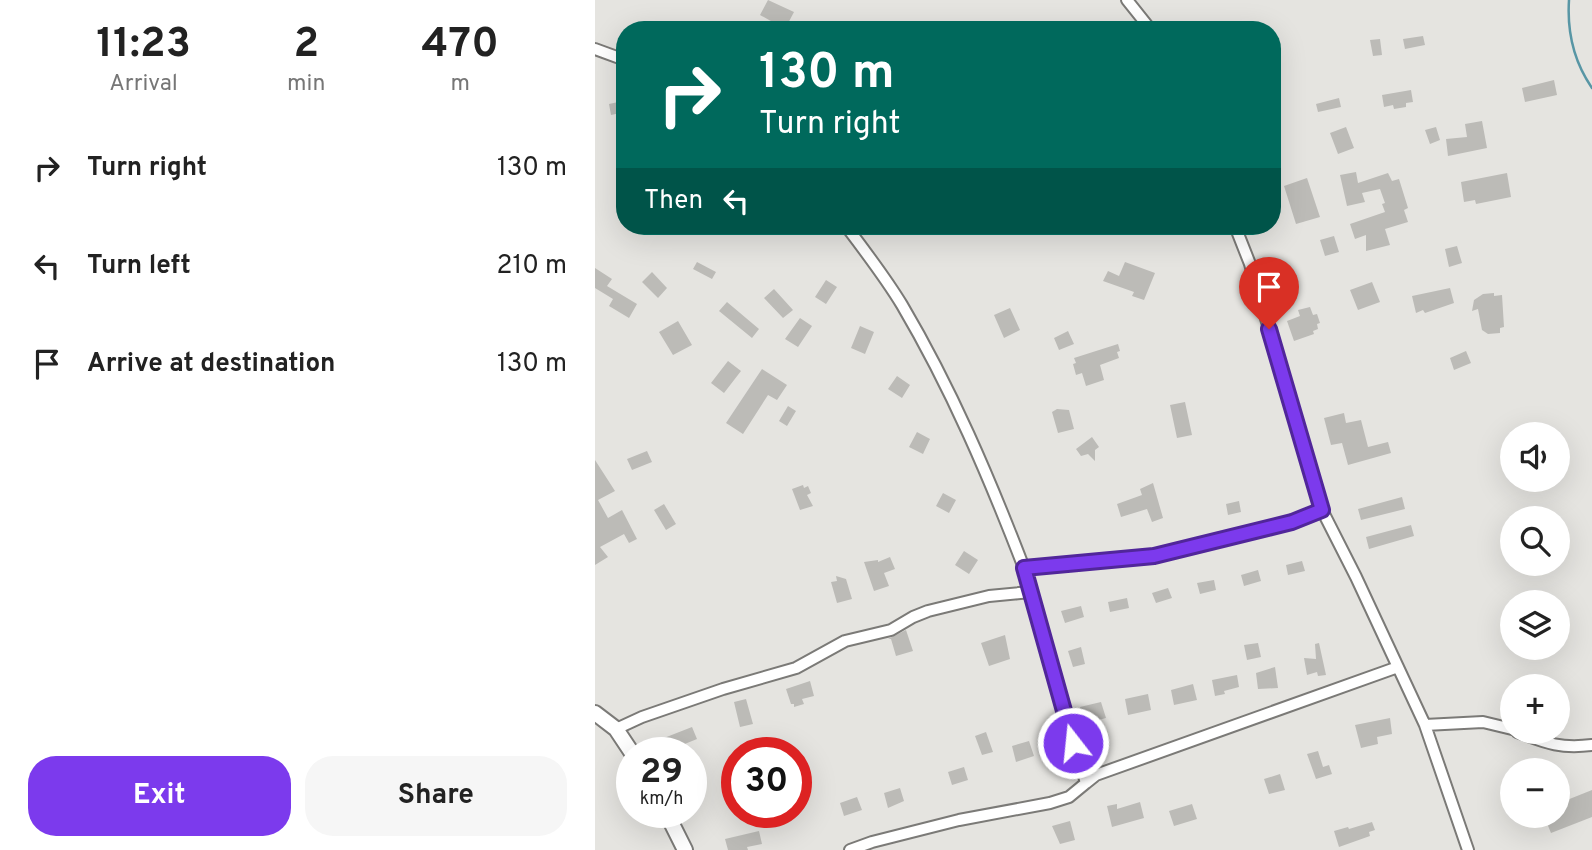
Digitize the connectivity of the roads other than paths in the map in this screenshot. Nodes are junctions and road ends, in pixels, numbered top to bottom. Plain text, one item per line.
1 (1127, 0) edge
2 (1144, 21) edge
3 (595, 49) edge
4 (616, 57) edge
5 (852, 235) edge
6 (1239, 235) edge
7 (1322, 510) junction
8 (1024, 568) junction
9 (1030, 592) junction
10 (1398, 667) junction
11 (595, 713) edge
12 (1425, 725) junction
13 (1500, 726) edge
14 (616, 729) junction
15 (621, 737) edge
16 (1549, 744) edge
17 (1592, 745) edge
18 (1086, 783) junction
19 (674, 828) edge
20 (685, 850) edge
21 (850, 850) edge
22 (1468, 850) edge

1 - 2 street
3 - 4 street
5 - 8 street
6 - 7 street
7 - 8 street
7 - 10 street
8 - 9 street
9 - 14 street
9 - 18 street
10 - 12 street
10 - 18 street
11 - 14 street
12 - 13 street
12 - 22 street
14 - 15 street
16 - 17 street
18 - 21 street
19 - 20 street

